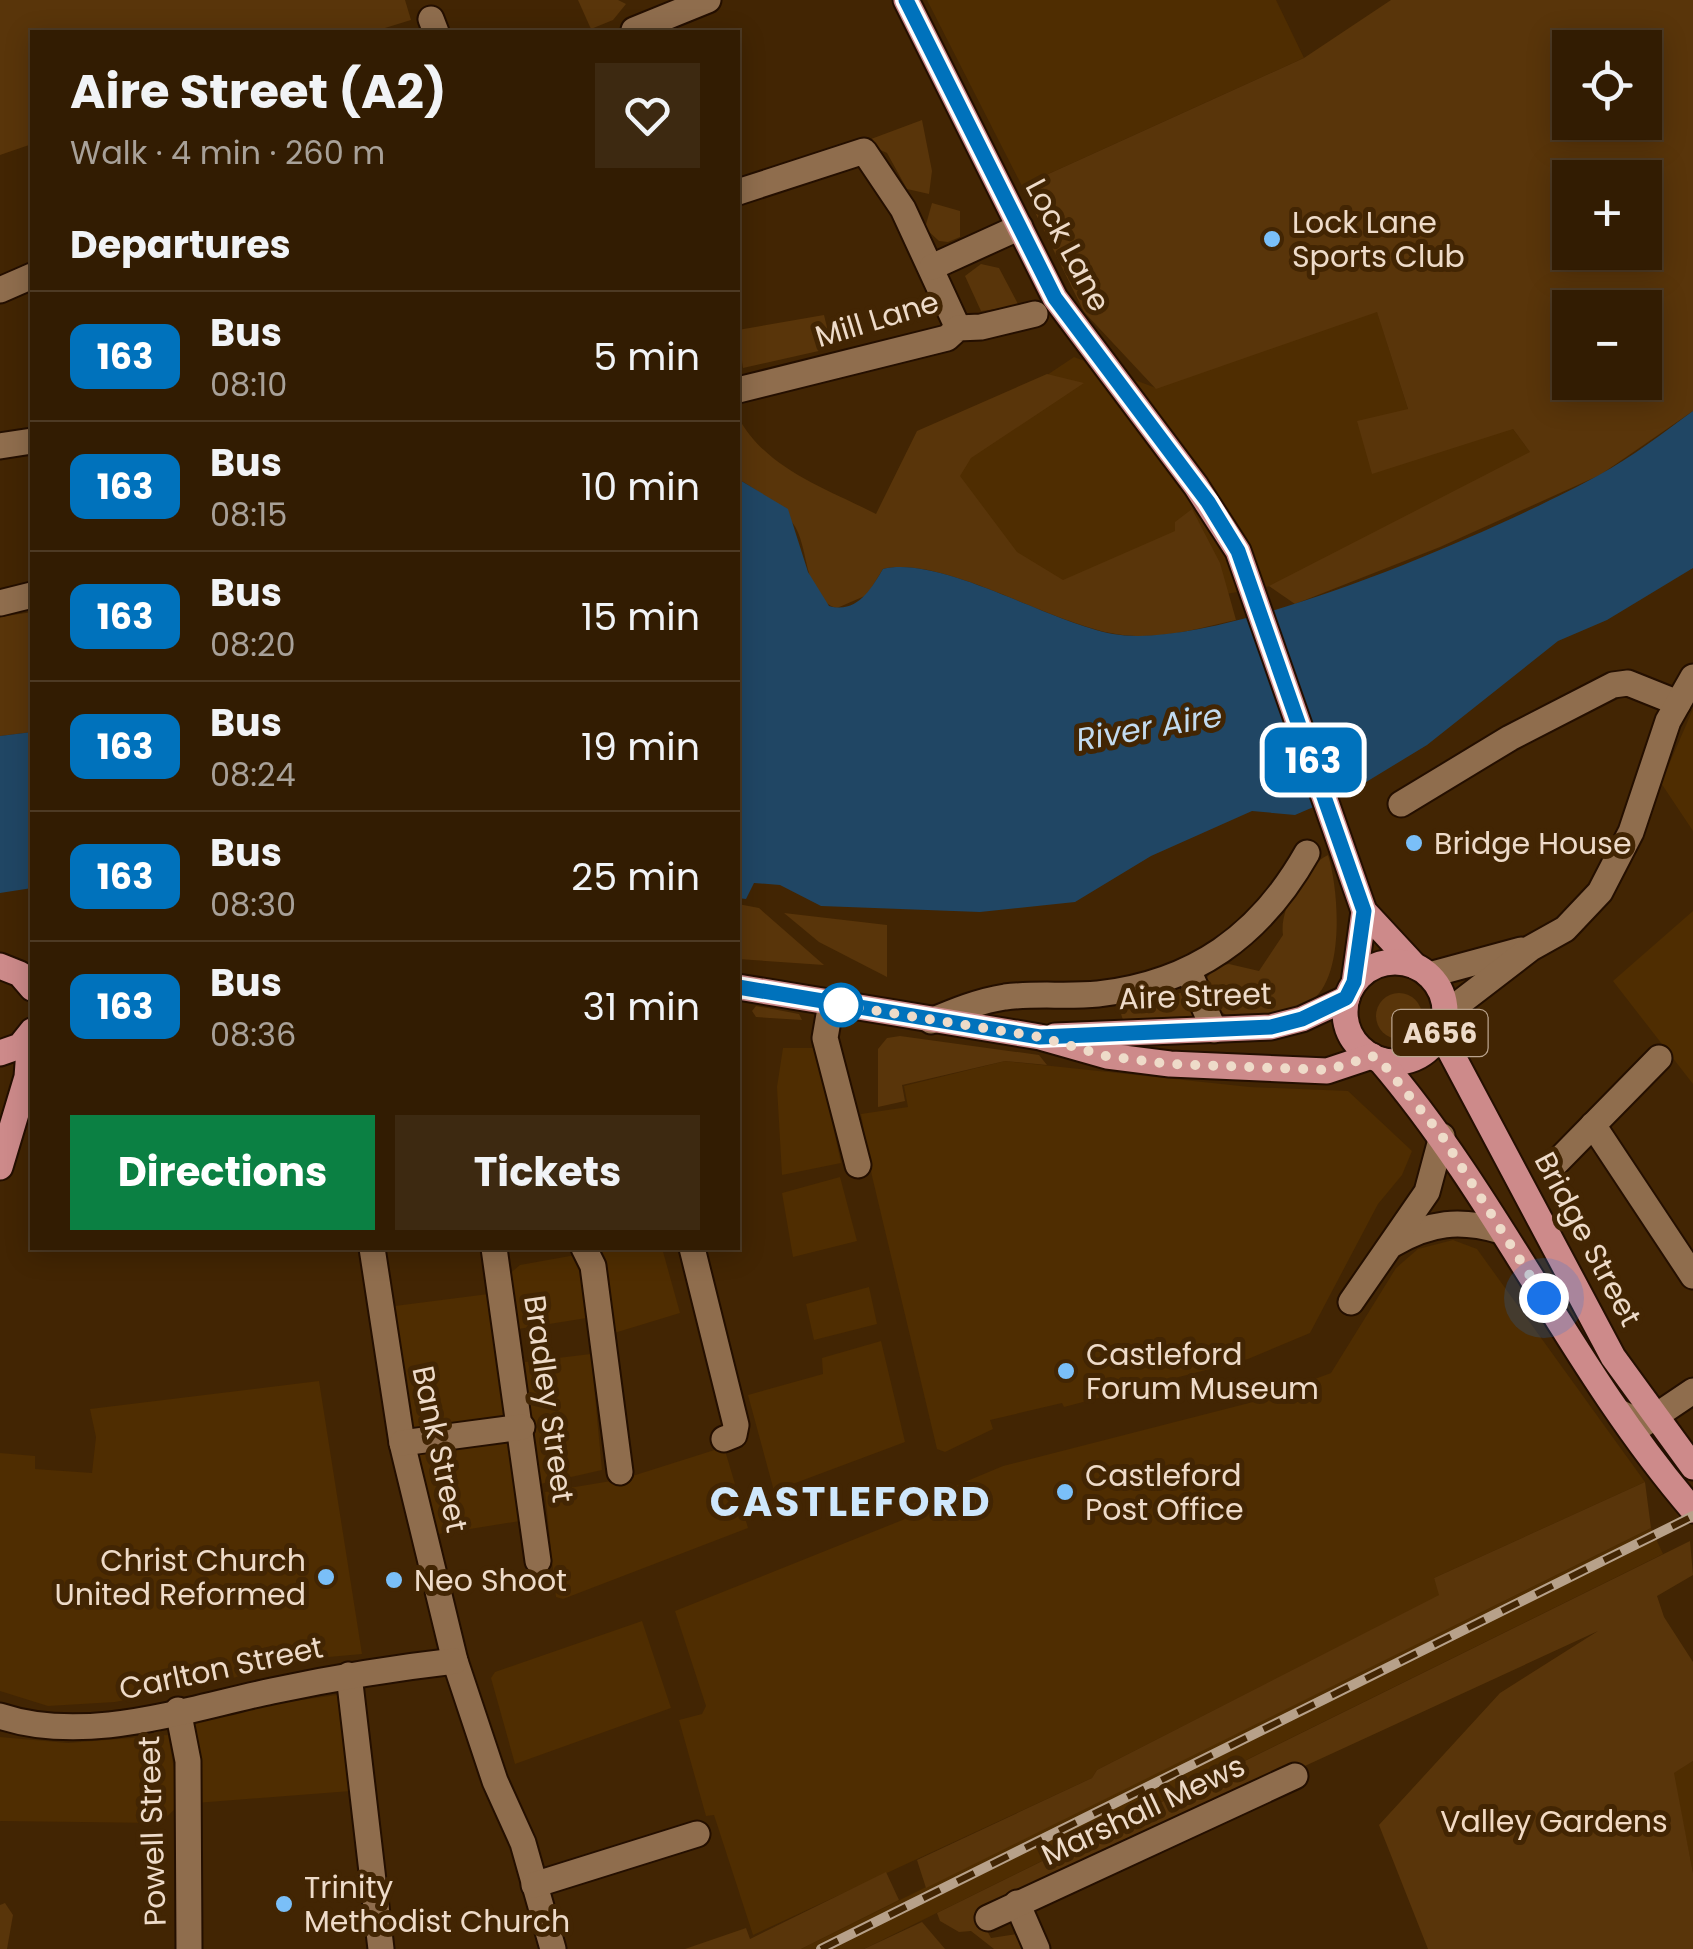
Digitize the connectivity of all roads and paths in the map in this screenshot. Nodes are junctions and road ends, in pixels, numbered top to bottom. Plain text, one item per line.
1 (708, 0) edge
2 (906, 0) edge
3 (634, 30) edge
4 (740, 191) edge
5 (1020, 227) junction
6 (932, 267) junction
7 (30, 277) edge
8 (0, 290) edge
9 (1035, 314) dead end
10 (958, 328) junction
11 (740, 390) edge
12 (30, 441) edge
13 (0, 444) edge
14 (30, 596) edge
15 (0, 603) edge
16 (1693, 677) edge
17 (1678, 703) junction
18 (1402, 804) dead end
19 (1307, 853) dead end
20 (1364, 911) junction
21 (1530, 948) junction
22 (1422, 971) junction
23 (1189, 972) junction
24 (740, 987) edge
25 (1350, 990) junction
26 (1098, 994) junction
27 (831, 1003) junction
28 (931, 1021) junction
29 (1442, 1024) junction
30 (1214, 1030) junction
31 (30, 1035) edge
32 (1098, 1042) junction
33 (30, 1045) edge
34 (0, 1053) edge
35 (1376, 1058) junction
36 (1659, 1058) dead end
37 (1593, 1125) junction
38 (1442, 1136) junction
39 (858, 1166) dead end
40 (1554, 1166) dead end
41 (0, 1167) edge
42 (1501, 1231) junction
43 (1685, 1247) edge
44 (372, 1250) edge
45 (502, 1250) edge
46 (585, 1250) edge
47 (692, 1250) edge
48 (1382, 1257) junction
49 (1693, 1276) edge
50 (1351, 1302) dead end
51 (1693, 1391) edge
52 (1619, 1412) junction
53 (1656, 1417) junction
54 (522, 1427) junction
55 (724, 1439) dead end
56 (402, 1443) junction
57 (1652, 1458) junction
58 (1693, 1466) edge
59 (620, 1472) dead end
60 (1693, 1510) edge
61 (538, 1560) dead end
62 (455, 1661) junction
63 (349, 1675) junction
64 (178, 1710) junction
65 (0, 1716) edge
66 (1295, 1776) dead end
67 (698, 1834) dead end
68 (534, 1885) junction
69 (1017, 1903) junction
70 (988, 1918) dead end
71 (189, 1949) edge
72 (381, 1949) edge
73 (553, 1949) edge
74 (1037, 1949) edge

1 - 3 street
2 - 5 main road, Lock Lane / A656
4 - 6 street
5 - 6 street
5 - 20 main road, Lock Lane / A656
6 - 10 street
7 - 8 street
9 - 10 street, Mill Lane
10 - 11 street, Mill Lane
12 - 13 street
14 - 15 street
16 - 17 street
17 - 18 street
17 - 21 street
19 - 23 street
20 - 22 main road, A656
20 - 25 main road, A656
21 - 22 street
21 - 29 street
22 - 25 main road, A656
22 - 29 main road, A656
23 - 26 street
23 - 30 street
24 - 27 main road, Aire Street
25 - 30 main road, Aire Street
25 - 35 main road, A656
26 - 28 street
26 - 32 street
27 - 28 main road, Aire Street
27 - 39 street
28 - 32 main road, Aire Street
29 - 35 main road, A656
29 - 53 main road, Bridge Street / A656
30 - 32 main road, Aire Street
31 - 34 main road
32 - 35 main road, Aire Street
33 - 41 main road
35 - 38 main road, Bridge Street / A656
36 - 37 street
37 - 40 street
37 - 43 street
38 - 42 main road, Bridge Street / A656
38 - 48 street
42 - 48 street
42 - 52 main road, Bridge Street / A656
43 - 49 street
44 - 56 street, Bank Street
45 - 54 street, Bradley Street
46 - 59 street
47 - 55 street
48 - 50 street
51 - 53 street
52 - 53 street
52 - 57 main road, Bridge Street / A656
53 - 57 street
53 - 58 main road, Bridge Street / A656
54 - 56 street
54 - 61 street, Bradley Street
56 - 62 street, Bank Street
57 - 60 main road, Bridge Street / A656
62 - 63 street, Carlton Street
62 - 68 street, Bank Street
63 - 64 street, Carlton Street
63 - 72 street
64 - 65 street, Carlton Street
64 - 71 street, Powell Street
66 - 69 street, Marshall Mews
67 - 68 street
68 - 73 street, Bank Street
69 - 70 street, Marshall Mews
69 - 74 street

